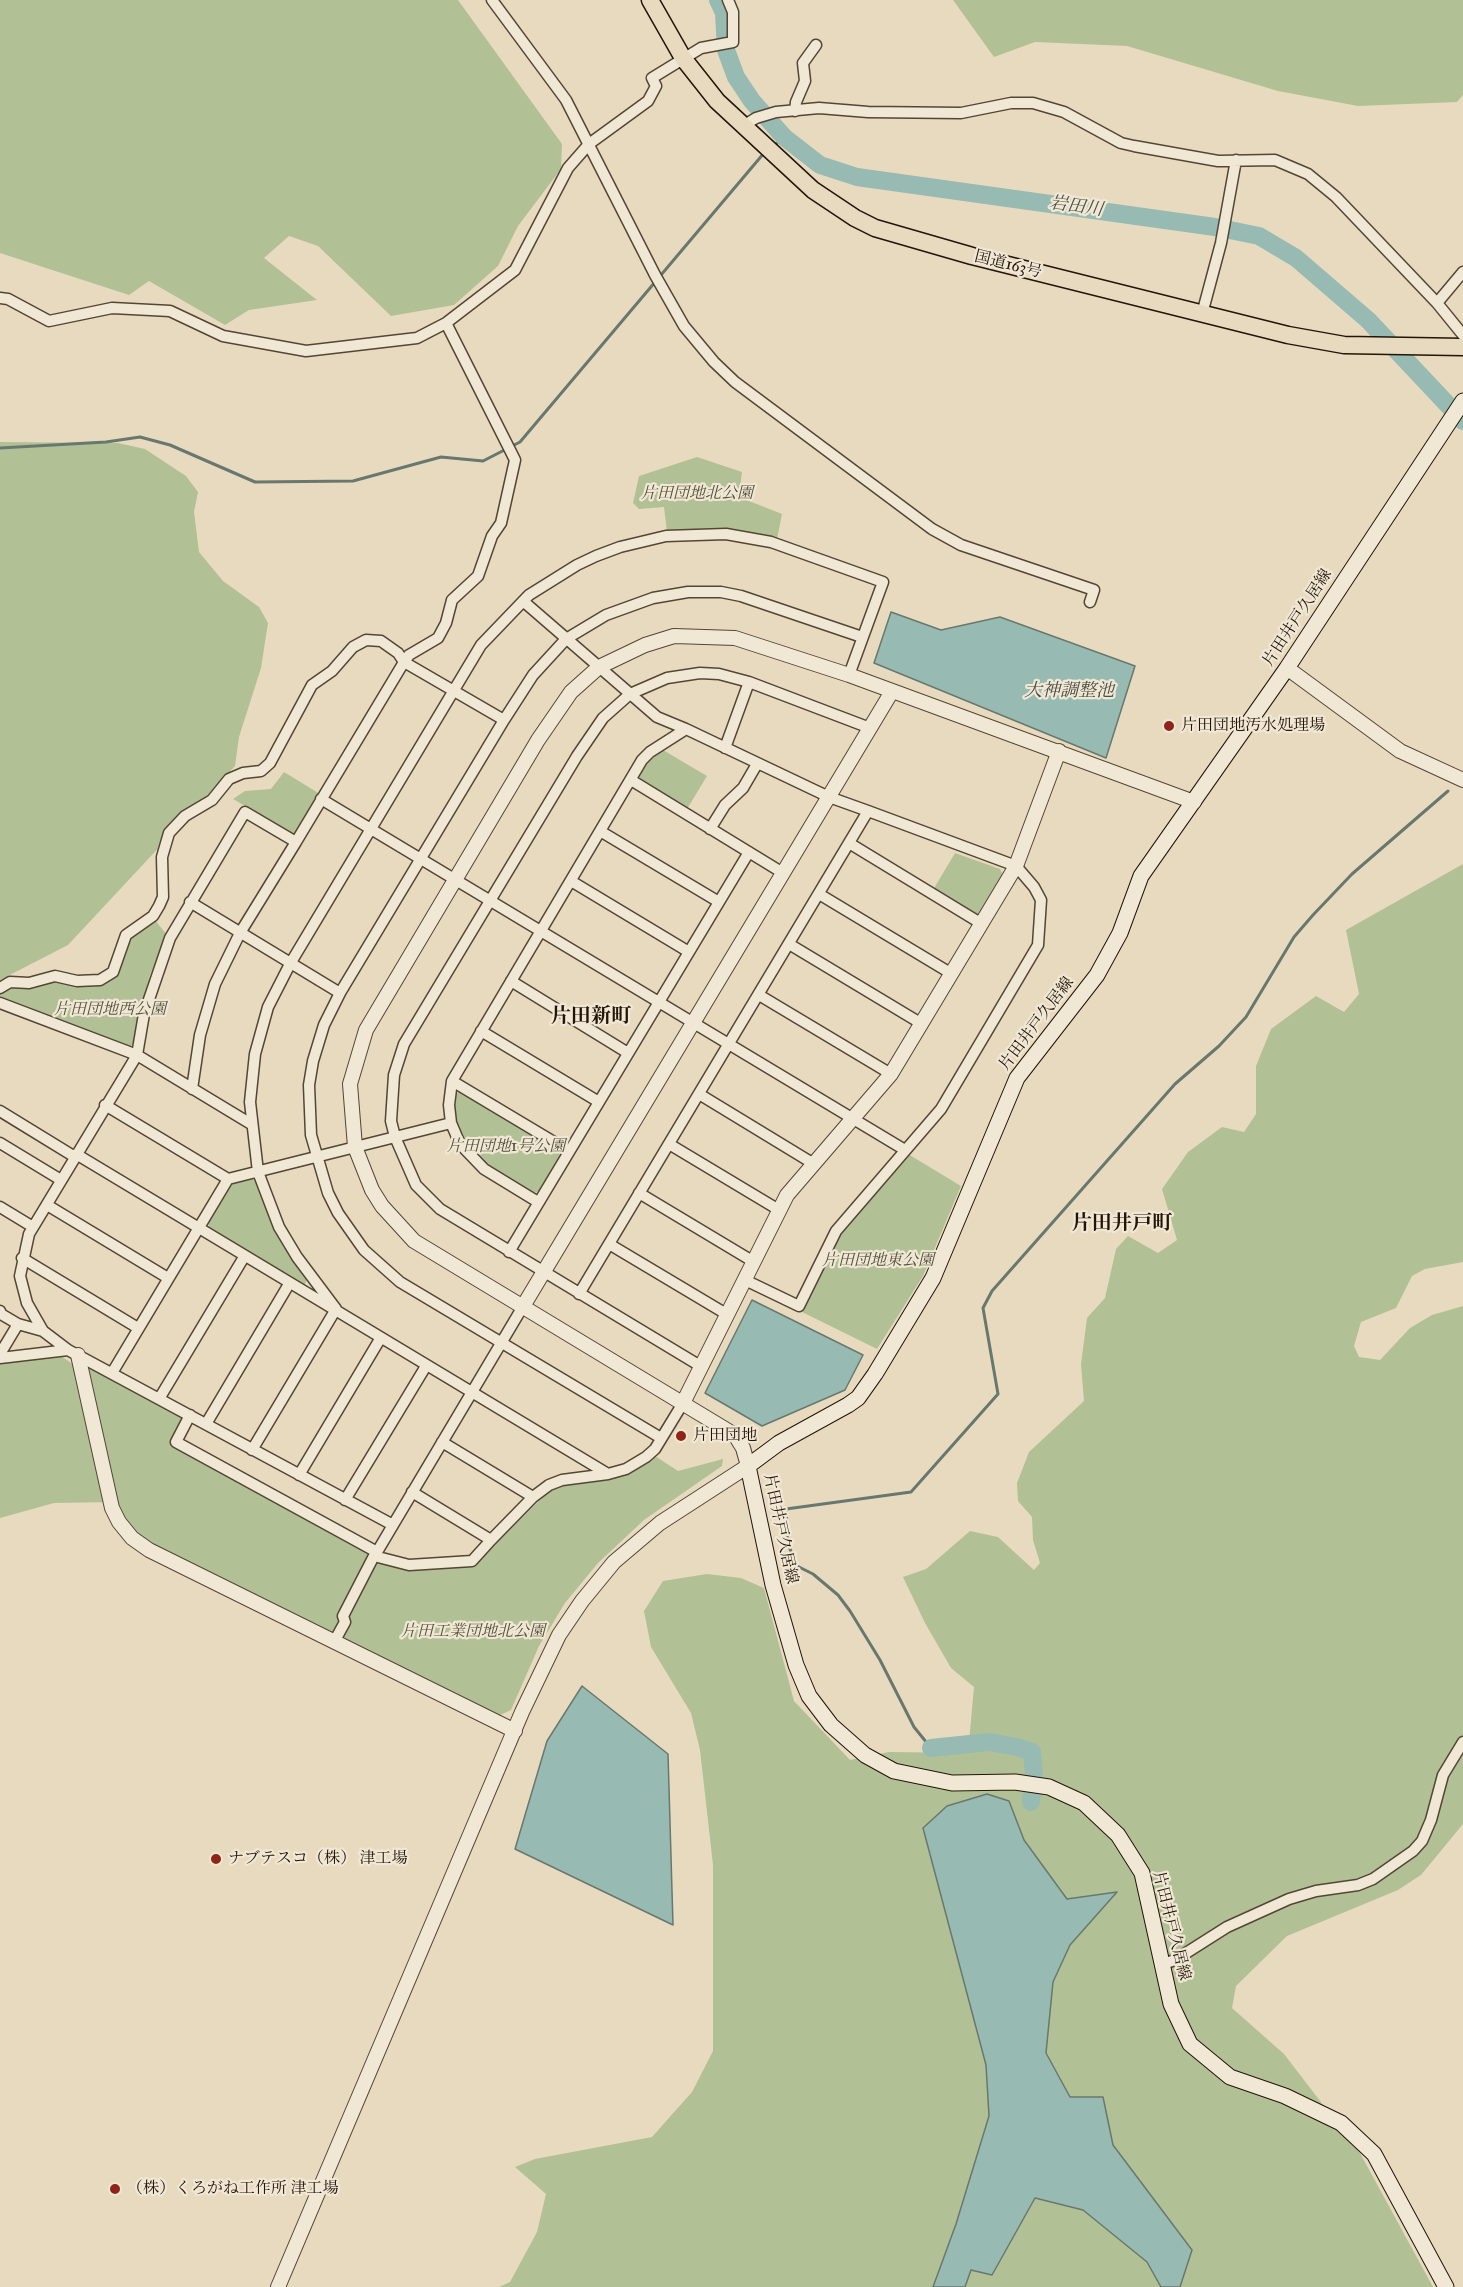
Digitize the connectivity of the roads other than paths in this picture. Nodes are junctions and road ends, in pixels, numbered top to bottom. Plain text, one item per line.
1 (492, 0) edge
2 (650, 0) edge
3 (741, 0) edge
4 (729, 4) edge
5 (816, 45) dead end
6 (683, 58) junction
7 (795, 111) junction
8 (750, 122) junction
9 (589, 144) junction
10 (1236, 160) junction
11 (1463, 272) edge
12 (0, 298) edge
13 (1437, 303) junction
14 (1202, 315) junction
15 (446, 323) junction
16 (1463, 335) edge
17 (1463, 347) edge
18 (1461, 403) edge
19 (523, 601) junction
20 (1090, 602) dead end
21 (862, 637) junction
22 (566, 639) junction
23 (404, 662) junction
24 (599, 667) junction
25 (1287, 668) junction
26 (849, 675) junction
27 (749, 682) junction
28 (453, 691) junction
29 (891, 693) junction
30 (630, 694) junction
31 (504, 720) junction
32 (870, 728) junction
33 (686, 729) junction
34 (725, 748) junction
35 (1059, 752) junction
36 (757, 764) junction
37 (631, 780) junction
38 (1463, 780) edge
39 (829, 797) junction
40 (321, 799) junction
41 (1194, 802) junction
42 (868, 811) junction
43 (710, 828) junction
44 (370, 829) junction
45 (600, 831) junction
46 (296, 842) junction
47 (849, 843) junction
48 (749, 852) junction
49 (421, 859) junction
50 (1016, 866) junction
51 (783, 873) junction
52 (455, 880) junction
53 (571, 881) junction
54 (819, 894) junction
55 (491, 901) junction
56 (190, 902) junction
57 (719, 902) junction
58 (982, 924) junction
59 (540, 931) junction
60 (240, 933) junction
61 (789, 944) junction
62 (689, 952) junction
63 (290, 964) junction
64 (952, 974) junction
65 (511, 981) junction
66 (0, 988) edge
67 (340, 993) junction
68 (759, 994) junction
69 (659, 1002) junction
70 (0, 1003) edge
71 (693, 1023) junction
72 (922, 1024) junction
73 (481, 1031) junction
74 (729, 1044) junction
75 (628, 1053) junction
76 (137, 1055) junction
77 (891, 1074) junction
78 (452, 1081) junction
79 (192, 1089) junction
80 (699, 1094) junction
81 (598, 1102) junction
82 (105, 1105) junction
83 (0, 1111) edge
84 (853, 1119) junction
85 (452, 1123) junction
86 (251, 1124) junction
87 (395, 1137) junction
88 (0, 1143) edge
89 (669, 1144) junction
90 (355, 1147) junction
91 (905, 1150) junction
92 (569, 1151) junction
93 (75, 1156) junction
94 (315, 1157) junction
95 (814, 1164) junction
96 (258, 1172) junction
97 (228, 1179) junction
98 (61, 1180) junction
99 (639, 1193) junction
100 (538, 1202) junction
101 (46, 1204) junction
102 (0, 1207) edge
103 (779, 1210) junction
104 (33, 1227) junction
105 (198, 1229) junction
106 (609, 1244) junction
107 (509, 1252) junction
108 (244, 1257) junction
109 (22, 1258) junction
110 (754, 1262) junction
111 (543, 1273) junction
112 (168, 1278) junction
113 (745, 1280) junction
114 (290, 1284) junction
115 (579, 1294) junction
116 (522, 1308) junction
117 (336, 1309) junction
118 (0, 1313) edge
119 (728, 1315) junction
120 (18, 1324) junction
121 (138, 1328) junction
122 (43, 1331) junction
123 (380, 1339) junction
124 (502, 1343) junction
125 (73, 1352) junction
126 (0, 1356) edge
127 (426, 1366) junction
128 (702, 1367) junction
129 (112, 1373) junction
130 (471, 1393) junction
131 (159, 1399) junction
132 (683, 1403) junction
133 (190, 1415) junction
134 (206, 1424) junction
135 (661, 1438) junction
136 (442, 1442) junction
137 (252, 1450) junction
138 (748, 1466) junction
139 (608, 1474) junction
140 (299, 1475) junction
141 (412, 1492) junction
142 (533, 1497) junction
143 (345, 1500) junction
144 (393, 1525) junction
145 (491, 1540) junction
146 (375, 1554) junction
147 (334, 1641) junction
148 (514, 1731) junction
149 (1463, 1742) edge
150 (1163, 1964) junction
151 (278, 2287) edge
152 (1446, 2287) edge

1 - 9 street
2 - 6 highway, 国道163号
3 - 4 street
4 - 6 street
5 - 7 street
6 - 8 highway, 国道163号
6 - 9 street
7 - 8 street
7 - 10 street
8 - 14 highway, 国道163号
9 - 15 street
9 - 20 street
10 - 13 street
10 - 14 street
11 - 13 street
12 - 15 street
13 - 16 street
14 - 17 highway, 国道163号
15 - 23 street
18 - 25 main road, 片田井戸久居線
19 - 21 street
19 - 22 street
19 - 28 street
21 - 22 street
21 - 26 street
22 - 24 street
22 - 31 street
23 - 28 street
23 - 40 street
23 - 66 street
24 - 26 street
24 - 30 street
24 - 52 street
25 - 38 street
25 - 41 main road, 片田井戸久居線
26 - 29 street
27 - 30 street
27 - 32 street
27 - 34 street
28 - 31 street
28 - 44 street
29 - 32 street
29 - 35 street
30 - 33 street
30 - 55 street
31 - 49 street
32 - 39 street
33 - 34 street
33 - 37 street
34 - 36 street
35 - 41 street
35 - 50 street
36 - 39 street
36 - 43 street
37 - 43 street
37 - 45 street
39 - 42 street
39 - 51 street
40 - 44 street
40 - 46 street
41 - 138 main road, 片田井戸久居線
42 - 47 street
42 - 50 street
43 - 48 street
44 - 49 street
44 - 63 street
45 - 53 street
45 - 57 street
46 - 56 street
46 - 60 street
47 - 54 street
47 - 58 street
48 - 51 street
48 - 57 street
49 - 52 street
49 - 67 street
50 - 58 street
50 - 91 street
51 - 71 street
52 - 55 street
52 - 90 street
53 - 59 street
53 - 62 street
54 - 61 street
54 - 64 street
55 - 59 street
55 - 87 street
56 - 60 street
56 - 76 street
57 - 62 street
58 - 64 street
59 - 65 street
59 - 69 street
60 - 63 street
60 - 79 street
61 - 68 street
61 - 72 street
62 - 69 street
63 - 67 street
63 - 86 street
64 - 72 street
65 - 73 street
65 - 75 street
67 - 94 street
68 - 74 street
68 - 77 street
69 - 71 street
69 - 75 street
70 - 76 street
71 - 74 street
71 - 111 street
72 - 77 street
73 - 78 street
73 - 81 street
74 - 80 street
74 - 84 street
75 - 81 street
76 - 79 street
76 - 82 street
77 - 84 street
78 - 85 street
78 - 92 street
79 - 86 street
80 - 89 street
80 - 95 street
81 - 92 street
82 - 93 street
82 - 97 street
83 - 93 street
84 - 91 street
84 - 95 street
85 - 87 street
85 - 100 street
86 - 96 street
87 - 90 street
87 - 107 street
88 - 98 street
89 - 99 street
89 - 103 street
90 - 94 street
90 - 116 street
91 - 113 street
92 - 100 street
93 - 98 street
93 - 105 street
94 - 96 street
94 - 124 street
95 - 103 street
96 - 97 street
96 - 117 street
97 - 105 street
98 - 101 street
99 - 106 street
99 - 110 street
100 - 107 street
101 - 104 street
101 - 112 street
102 - 104 street
103 - 110 street
104 - 109 street
105 - 108 street
105 - 112 street
106 - 115 street
106 - 119 street
107 - 111 street
108 - 114 street
108 - 131 street
109 - 121 street
109 - 122 street
110 - 113 street
111 - 115 street
111 - 116 street
112 - 121 street
113 - 119 street
114 - 117 street
114 - 134 street
115 - 128 street
116 - 124 street
116 - 132 street
117 - 123 street
117 - 137 street
118 - 120 street
119 - 128 street
120 - 122 street
120 - 126 street
121 - 129 street
122 - 125 street
123 - 127 street
123 - 140 street
124 - 130 street
124 - 135 street
125 - 126 street
125 - 129 street
125 - 147 street
127 - 130 street
127 - 143 street
128 - 132 street
129 - 131 street
130 - 136 street
130 - 139 street
131 - 133 street
132 - 135 street
132 - 138 street
133 - 134 street
133 - 146 street
134 - 137 street
135 - 139 street
136 - 141 street
136 - 142 street
137 - 140 street
138 - 148 street
138 - 150 main road, 片田井戸久居線
139 - 142 street
140 - 143 street
141 - 144 street
141 - 145 street
142 - 145 street
143 - 144 street
144 - 146 street
145 - 146 street
146 - 147 street
147 - 148 street
148 - 151 street
149 - 150 street
150 - 152 main road, 片田井戸久居線

